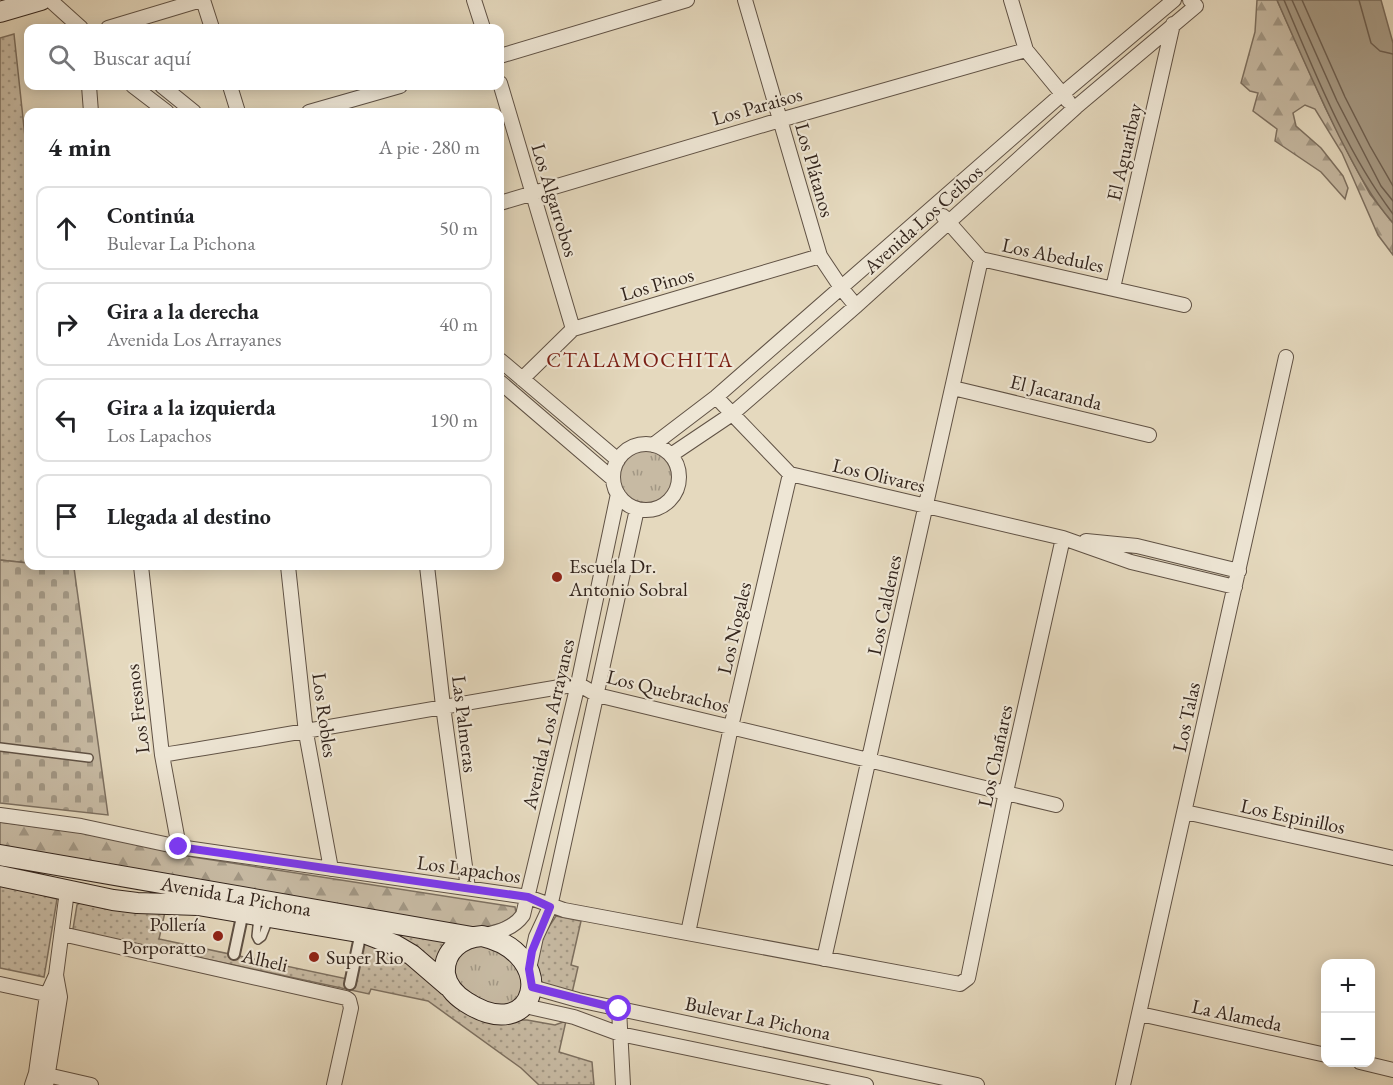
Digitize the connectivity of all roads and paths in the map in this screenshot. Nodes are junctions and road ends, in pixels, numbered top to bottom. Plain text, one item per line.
1 (50, 0) edge
2 (202, 0) edge
3 (474, 0) edge
4 (687, 0) edge
5 (745, 0) edge
6 (1011, 0) edge
7 (1174, 0) edge
8 (33, 1) edge
9 (1196, 2) edge
10 (0, 12) edge
11 (77, 24) edge
12 (121, 24) edge
13 (211, 24) edge
14 (482, 24) edge
15 (1173, 24) junction
16 (1026, 50) junction
17 (504, 55) edge
18 (89, 90) edge
19 (138, 90) edge
20 (167, 90) edge
21 (231, 90) edge
22 (386, 90) edge
23 (502, 90) edge
24 (1061, 95) junction
25 (1076, 107) junction
26 (92, 108) edge
27 (161, 108) edge
28 (189, 108) edge
29 (237, 108) edge
30 (323, 108) edge
31 (780, 120) junction
32 (532, 193) junction
33 (504, 202) edge
34 (935, 208) junction
35 (949, 222) junction
36 (819, 256) junction
37 (981, 259) junction
38 (1113, 288) junction
39 (842, 289) junction
40 (1184, 305) dead end
41 (856, 306) junction
42 (573, 328) junction
43 (1286, 357) dead end
44 (504, 363) edge
45 (522, 379) junction
46 (504, 385) edge
47 (953, 388) junction
48 (716, 397) junction
49 (732, 414) junction
50 (1149, 435) dead end
51 (653, 445) junction
52 (671, 455) junction
53 (618, 460) junction
54 (790, 474) junction
55 (613, 479) junction
56 (618, 494) junction
57 (926, 506) junction
58 (637, 509) junction
59 (1063, 538) junction
60 (141, 570) edge
61 (288, 570) edge
62 (427, 570) edge
63 (1239, 571) junction
64 (1235, 587) junction
65 (578, 684) junction
66 (597, 695) junction
67 (443, 706) junction
68 (731, 727) junction
69 (306, 733) junction
70 (0, 747) edge
71 (162, 755) junction
72 (89, 758) dead end
73 (870, 759) junction
74 (1006, 792) junction
75 (1056, 805) dead end
76 (1185, 813) junction
77 (0, 815) edge
78 (179, 847) junction
79 (0, 855) edge
80 (1393, 858) edge
81 (36, 860) junction
82 (331, 869) junction
83 (118, 875) junction
84 (0, 876) edge
85 (33, 884) junction
86 (468, 888) junction
87 (67, 891) junction
88 (528, 897) junction
89 (113, 900) junction
90 (550, 907) junction
91 (256, 914) junction
92 (688, 933) junction
93 (62, 934) junction
94 (477, 937) junction
95 (357, 943) junction
96 (234, 954) dead end
97 (824, 959) junction
98 (530, 978) junction
99 (965, 982) joint
100 (0, 984) edge
101 (350, 984) dead end
102 (448, 986) junction
103 (54, 996) junction
104 (525, 1006) junction
105 (619, 1009) junction
106 (1140, 1014) junction
107 (620, 1034) junction
108 (1321, 1054) edge
109 (861, 1060) junction
110 (1375, 1066) edge
111 (1393, 1070) edge
112 (41, 1080) edge
113 (91, 1085) edge
114 (334, 1085) edge
115 (623, 1085) edge
116 (864, 1085) edge
117 (977, 1085) edge
118 (1123, 1085) edge

1 - 11 street
2 - 12 street
2 - 13 street
3 - 14 street
4 - 17 street
5 - 31 street, Los Plátanos
6 - 16 street
7 - 24 street, Avenida Los Ceibos
8 - 10 main road
9 - 15 street, Avenida Los Ceibos
15 - 25 street, Avenida Los Ceibos
15 - 38 street, El Aguaribay
16 - 24 street
16 - 31 street, Los Paraisos
18 - 26 street
19 - 27 street
20 - 28 street
21 - 29 street
22 - 30 street
23 - 32 street, Los Algarrobos
24 - 25 street
24 - 34 street, Avenida Los Ceibos
25 - 35 street, Avenida Los Ceibos
31 - 32 street, Los Paraisos
31 - 36 street, Los Plátanos
32 - 33 street, Los Paraisos
32 - 42 street, Los Algarrobos
34 - 35 street, Los Abedules
34 - 39 street, Avenida Los Ceibos
35 - 37 street, Los Abedules
35 - 41 street, Avenida Los Ceibos
36 - 39 street, Los Plátanos
36 - 42 street, Los Pinos
37 - 38 street, Los Abedules
37 - 47 street, Los Caldenes
38 - 40 street, Los Abedules
39 - 41 street, Los Plátanos
39 - 48 street, Avenida Los Ceibos
41 - 49 street, Avenida Los Ceibos
42 - 45 street, Los Pinos
43 - 63 street, Los Talas
44 - 45 street
45 - 53 street
46 - 55 street
47 - 50 street, El Jacaranda
47 - 57 street, Los Caldenes
48 - 49 street
48 - 51 street, Avenida Los Ceibos
49 - 52 street, Avenida Los Ceibos
49 - 54 street
51 - 52 street
51 - 53 street
52 - 58 street
53 - 55 street
54 - 57 street, Los Olivares
54 - 68 street, Los Nogales
55 - 56 street
56 - 58 street
56 - 65 street, Avenida Los Arrayanes
57 - 59 street, Los Olivares
57 - 73 street, Los Caldenes
58 - 66 street, Avenida Los Arrayanes
59 - 63 street
59 - 64 street
59 - 74 street, Los Chañares
60 - 71 street, Los Fresnos
61 - 69 street, Los Robles
62 - 67 street, Las Palmeras
63 - 64 street, Los Talas
64 - 76 street, Los Talas
65 - 66 street, Los Quebrachos
65 - 67 street, Los Quebrachos
65 - 88 street, Avenida Los Arrayanes
66 - 68 street, Los Quebrachos
66 - 90 street, Avenida Los Arrayanes
67 - 69 street, Los Quebrachos
67 - 86 street, Las Palmeras
68 - 73 street, Los Quebrachos
68 - 92 street, Los Nogales
69 - 71 street, Los Quebrachos
69 - 82 street, Los Robles
70 - 72 lane
71 - 78 street, Los Fresnos
73 - 74 street, Los Quebrachos
73 - 97 street, Los Caldenes
74 - 75 street, Los Quebrachos
74 - 99 street, Los Chañares
76 - 80 street, Los Espinillos
76 - 106 street, Los Talas
77 - 78 street, Los Lapachos
78 - 82 street, Los Lapachos
79 - 81 main road, Avenida La Pichona
81 - 83 main road, Avenida La Pichona
81 - 85 street
82 - 86 street, Los Lapachos
83 - 89 street
83 - 94 main road, Avenida La Pichona
84 - 85 main road, Avenida La Pichona
85 - 87 main road, Avenida La Pichona
86 - 88 street, Los Lapachos
87 - 89 main road, Avenida La Pichona
87 - 93 street
88 - 90 street, Los Lapachos
88 - 94 street, Avenida Los Arrayanes
89 - 91 main road, Avenida La Pichona
90 - 92 street, Los Lapachos
90 - 98 street, Avenida Los Arrayanes
91 - 95 main road, Avenida La Pichona
91 - 96 street
92 - 97 street, Los Lapachos
93 - 103 street
93 - 114 street, Alheli
94 - 98 main road
94 - 102 main road
95 - 101 street
95 - 102 main road, Avenida La Pichona
97 - 99 street, Los Lapachos
98 - 104 main road
98 - 105 street, Bulevar La Pichona
100 - 103 street
102 - 104 main road
103 - 112 street
104 - 107 street
105 - 107 street
105 - 109 street, Bulevar La Pichona
106 - 108 street, La Alameda
106 - 118 street, Los Talas
107 - 115 street
107 - 116 street
109 - 116 street
109 - 117 street, Bulevar La Pichona
110 - 111 street
112 - 113 street

